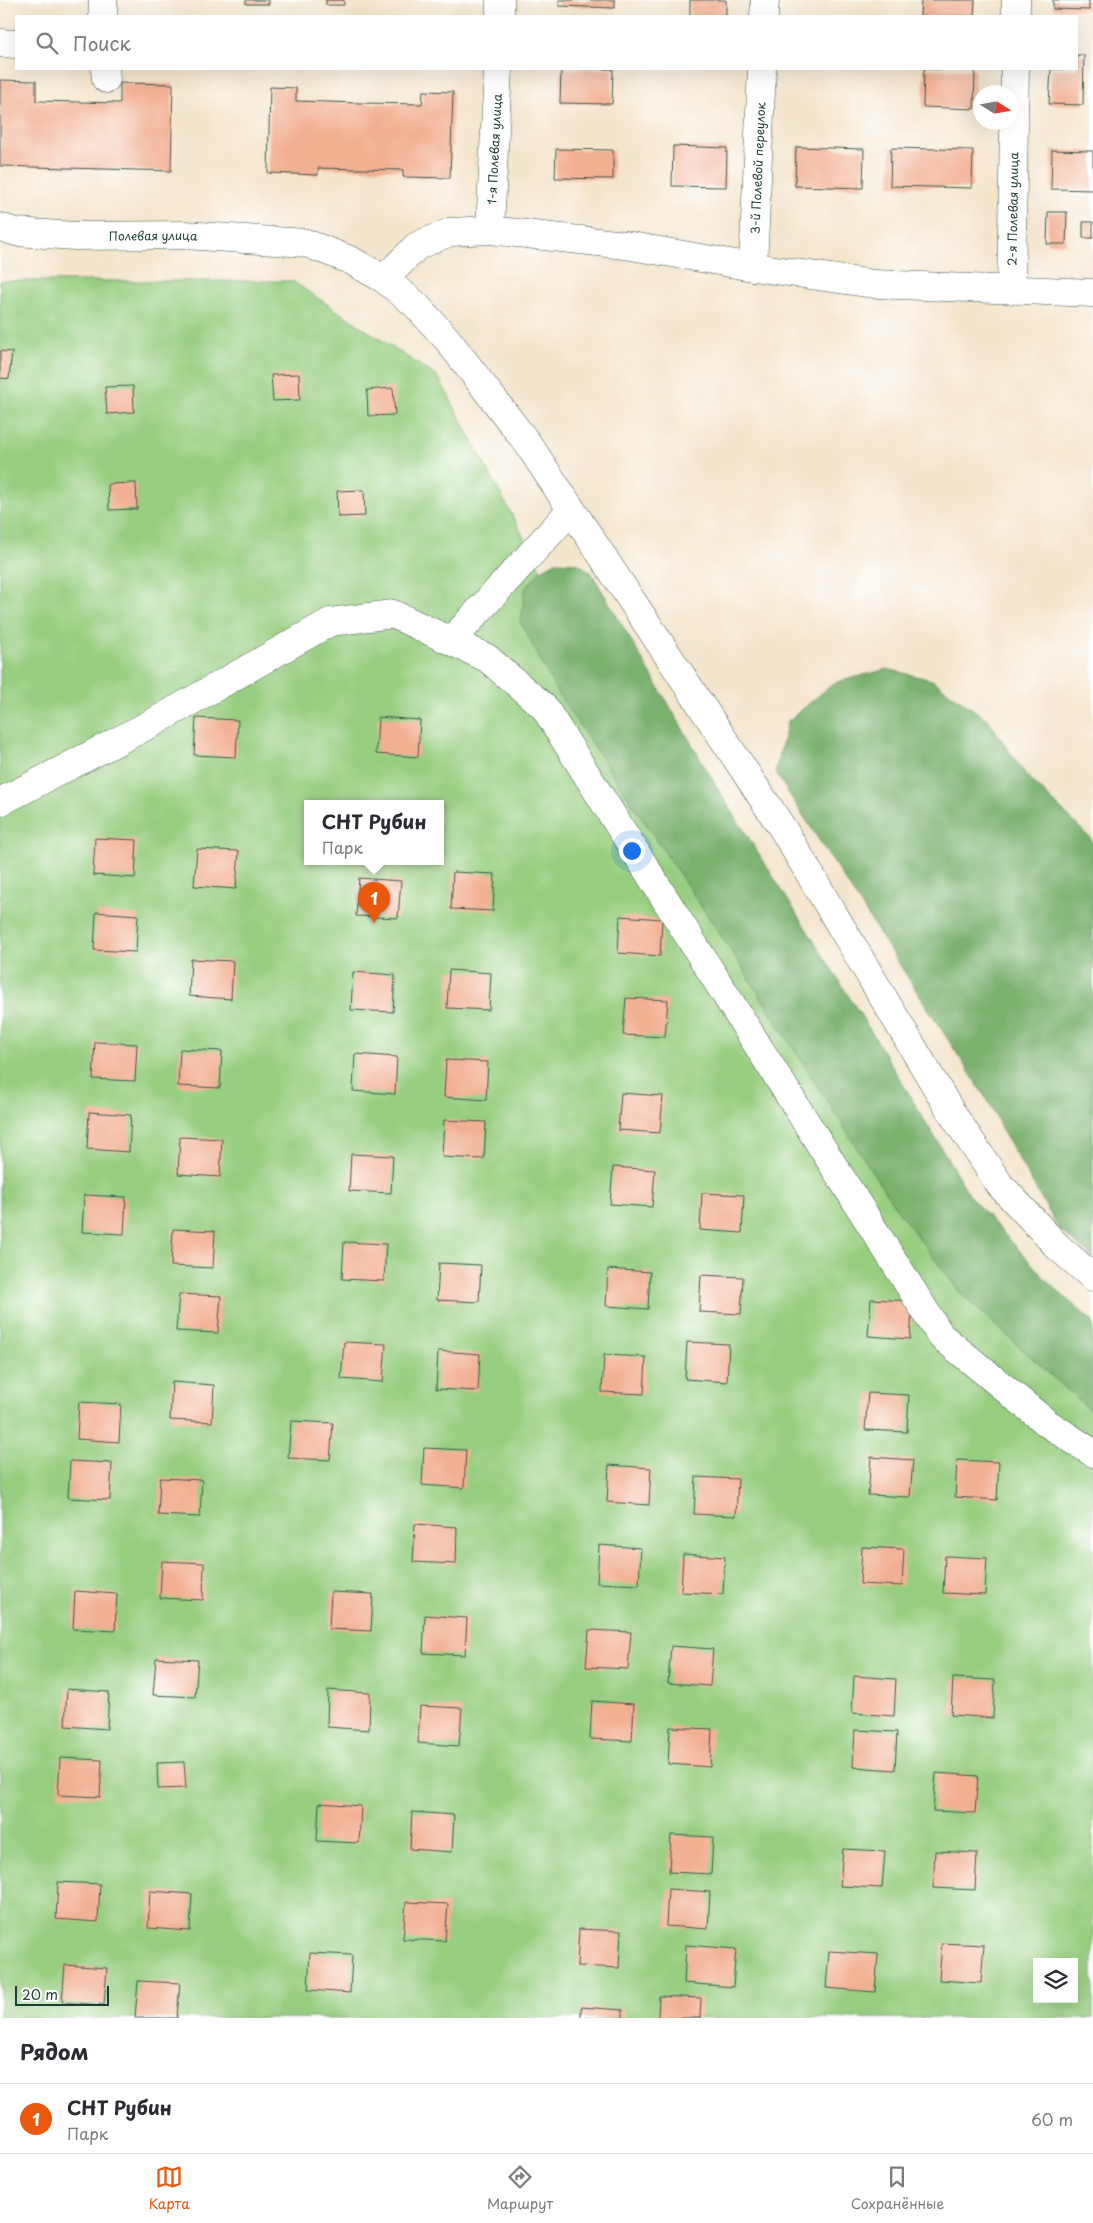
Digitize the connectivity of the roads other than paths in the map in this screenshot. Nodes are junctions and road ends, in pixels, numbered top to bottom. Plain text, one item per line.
1 (103, 0) edge
2 (500, 0) edge
3 (765, 0) edge
4 (1016, 0) edge
5 (103, 15) edge
6 (500, 15) edge
7 (764, 15) edge
8 (1016, 15) edge
9 (0, 43) edge
10 (15, 44) edge
11 (498, 70) edge
12 (762, 70) edge
13 (1015, 70) edge
14 (0, 226) edge
15 (490, 230) junction
16 (753, 267) junction
17 (384, 279) junction
18 (1011, 289) junction
19 (1093, 293) edge
20 (571, 510) junction
21 (452, 640) junction
22 (0, 802) edge
23 (1093, 1277) edge
24 (1093, 1453) edge

1 - 5 street
2 - 6 street
3 - 7 street
4 - 8 street
9 - 10 street
11 - 15 street, 1-я Полевая улица
12 - 16 street, 3-й Полевой переулок
13 - 18 street, 2-я Полевая улица
14 - 17 street, Полевая улица
15 - 16 street
15 - 17 street
16 - 18 street
17 - 20 street, Полевая улица
18 - 19 street
20 - 21 street
20 - 23 street, Полевая улица
21 - 22 street
21 - 24 street

